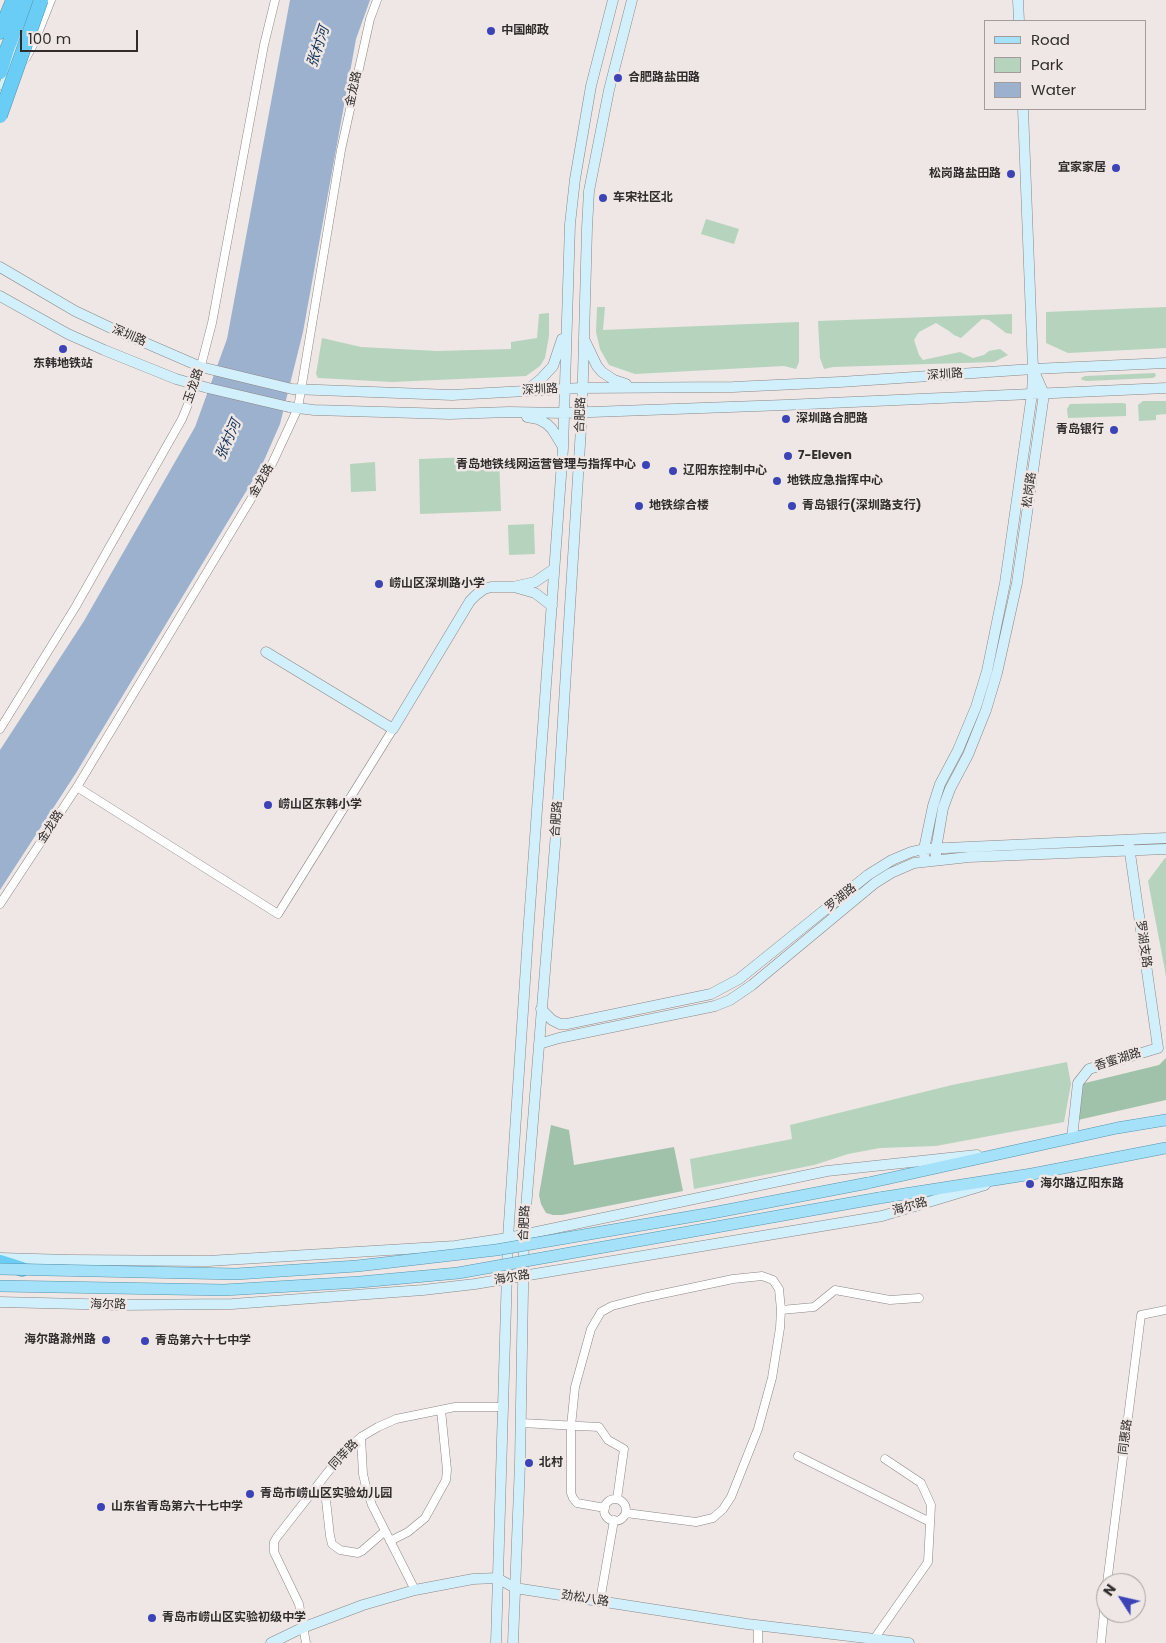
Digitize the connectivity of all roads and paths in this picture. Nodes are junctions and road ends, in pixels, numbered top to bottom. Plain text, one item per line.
1 (6, 0) edge
2 (13, 0) edge
3 (27, 0) edge
4 (34, 0) edge
5 (41, 0) edge
6 (51, 0) edge
7 (275, 0) edge
8 (377, 0) edge
9 (613, 0) edge
10 (632, 0) edge
11 (1018, 0) edge
12 (0, 16) edge
13 (1019, 20) edge
14 (0, 32) edge
15 (0, 72) edge
16 (0, 99) edge
17 (1023, 110) edge
18 (0, 116) edge
19 (0, 267) edge
20 (0, 296) edge
21 (566, 331) junction
22 (584, 338) junction
23 (1166, 363) edge
24 (201, 367) junction
25 (1033, 369) junction
26 (196, 385) junction
27 (634, 387) junction
28 (581, 388) junction
29 (1166, 388) edge
30 (564, 389) junction
31 (297, 390) junction
32 (524, 391) junction
33 (1032, 394) junction
34 (1044, 394) junction
35 (293, 408) junction
36 (508, 412) junction
37 (582, 412) junction
38 (564, 413) junction
39 (563, 448) junction
40 (554, 569) junction
41 (513, 587) junction
42 (552, 606) junction
43 (266, 652) dead end
44 (0, 728) edge
45 (393, 729) junction
46 (77, 787) junction
47 (1166, 838) edge
48 (1129, 840) junction
49 (924, 849) junction
50 (936, 849) junction
51 (1166, 849) edge
52 (1130, 851) junction
53 (936, 860) junction
54 (924, 861) junction
55 (0, 904) edge
56 (541, 1009) junction
57 (539, 1044) junction
58 (1158, 1048) joint
59 (1166, 1113) edge
60 (1166, 1120) edge
61 (1117, 1128) junction
62 (1072, 1138) junction
63 (1166, 1148) edge
64 (1015, 1150) junction
65 (1166, 1153) edge
66 (1121, 1156) junction
67 (1014, 1177) junction
68 (524, 1233) junction
69 (508, 1238) junction
70 (0, 1260) edge
71 (0, 1269) edge
72 (25, 1270) junction
73 (523, 1276) junction
74 (506, 1279) junction
75 (0, 1286) edge
76 (919, 1298) dead end
77 (0, 1302) edge
78 (781, 1310) junction
79 (1166, 1310) edge
80 (503, 1407) junction
81 (441, 1410) junction
82 (521, 1424) junction
83 (571, 1426) junction
84 (362, 1437) junction
85 (798, 1456) dead end
86 (885, 1459) dead end
87 (317, 1486) junction
88 (617, 1499) junction
89 (605, 1508) junction
90 (626, 1513) junction
91 (614, 1520) junction
92 (930, 1522) junction
93 (385, 1530) junction
94 (390, 1541) junction
95 (1108, 1573) edge
96 (497, 1578) junction
97 (514, 1588) junction
98 (415, 1590) junction
99 (600, 1601) junction
100 (1102, 1623) edge
101 (758, 1625) junction
102 (302, 1628) junction
103 (874, 1639) junction
104 (271, 1643) edge
105 (306, 1643) edge
106 (496, 1643) edge
107 (513, 1643) edge
108 (758, 1643) edge
109 (910, 1643) edge
110 (1100, 1643) edge

1 - 12 street
2 - 14 highway
3 - 15 highway
4 - 16 street
5 - 18 highway, bridge
6 - 16 street
7 - 24 street, 玉龙路
8 - 31 street, 金龙路
9 - 21 street, 合肥路
10 - 22 street, 合肥路
11 - 13 street
17 - 25 street
19 - 24 street, 深圳路
20 - 26 street, 深圳路
21 - 30 street, 合肥路
21 - 32 street
22 - 27 street
22 - 28 street, 合肥路
23 - 25 street, 深圳路
24 - 26 street, 玉龙路
24 - 31 street, 深圳路
25 - 27 street, 深圳路
25 - 33 street, 松岗路
25 - 34 street
26 - 35 street, 深圳路, bridge
26 - 44 street, 玉龙路
27 - 28 street, 深圳路
28 - 30 street, 深圳路
28 - 37 street, 合肥路
29 - 34 street, 深圳路
30 - 32 street, 深圳路
30 - 38 street, 合肥路
31 - 32 street, 深圳路
31 - 35 street, 金龙路
33 - 34 street, 深圳路
33 - 37 street, 深圳路
33 - 49 street, 松岗路
34 - 50 street, 松岗路
35 - 36 street, 深圳路
35 - 46 street, 金龙路
36 - 38 street, 深圳路
36 - 39 street
37 - 38 street, 深圳路
37 - 56 street, 合肥路
38 - 39 street, 合肥路
39 - 40 street, 合肥路
40 - 41 street
40 - 42 street, 合肥路
41 - 42 street
41 - 45 street
42 - 69 street, 合肥路
43 - 45 street
45 - 46 street
46 - 55 street, 金龙路
47 - 48 street, 罗湖路
48 - 50 street, 罗湖路
48 - 52 street, 罗湖支路
49 - 50 street, 罗湖路
49 - 54 street, 松岗路
49 - 56 street, 罗湖路
50 - 53 street, 松岗路
51 - 52 street
52 - 53 street
52 - 58 street, 罗湖支路
53 - 54 street
54 - 57 street
56 - 57 street, 合肥路
57 - 68 street, 合肥路
58 - 62 street, 香蜜湖路
59 - 61 main road
60 - 61 main road
61 - 62 main road
62 - 64 main road
63 - 66 main road, 海尔路
64 - 68 street
64 - 72 main road, bridge
65 - 66 main road
66 - 67 main road, 海尔路
67 - 73 street, 海尔路
67 - 75 main road, 海尔路, bridge
68 - 69 street
68 - 73 street, 合肥路
69 - 70 street
69 - 74 street, 合肥路
70 - 72 highway, bridge
71 - 72 main road, bridge
73 - 74 street, 海尔路
73 - 82 street, 合肥路
74 - 77 street, 海尔路
74 - 80 street, 合肥路
76 - 78 street
78 - 83 street
78 - 90 street
79 - 95 street, 同惠路
80 - 81 street, 同莘路
80 - 96 street, 合肥路
81 - 84 street, 同莘路
81 - 94 street
82 - 83 street
82 - 97 street, 合肥路
83 - 88 street
83 - 89 street
84 - 87 street, 同莘路
84 - 93 street
85 - 92 street
86 - 92 street
87 - 93 street
87 - 102 street, 同莘路
88 - 89 street
88 - 90 street
89 - 91 street
90 - 91 street
91 - 99 street
92 - 103 street
93 - 94 street
94 - 98 street
96 - 97 street, 劲松八路
96 - 98 street
96 - 106 street, 合肥路
97 - 99 street, 劲松八路
97 - 107 street, 合肥路
98 - 102 street
99 - 101 street, 劲松八路
100 - 110 street
101 - 103 street, 劲松八路
101 - 108 street
102 - 104 street
102 - 105 street, 同莘路
103 - 109 street, 劲松八路

